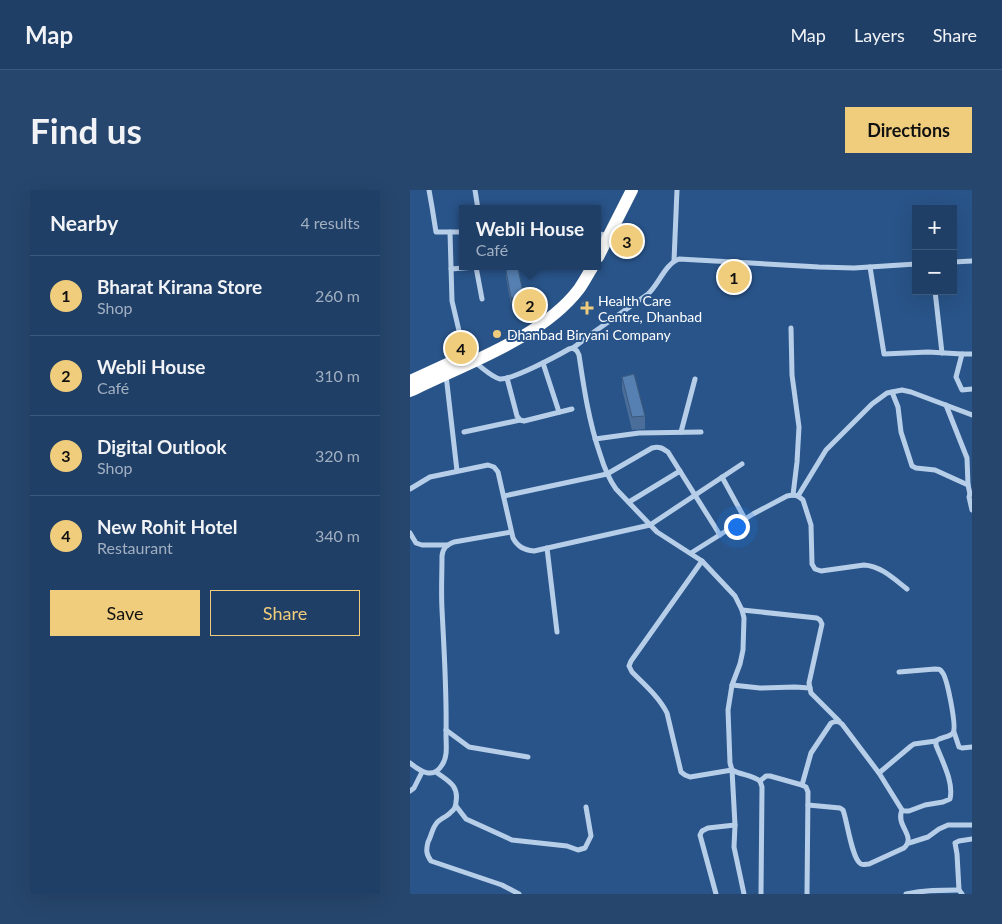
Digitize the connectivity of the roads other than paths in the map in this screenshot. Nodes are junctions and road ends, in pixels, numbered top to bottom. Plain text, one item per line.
1 (429, 190) edge
2 (475, 190) edge
3 (623, 190) edge
4 (632, 190) edge
5 (677, 190) edge
6 (477, 205) edge
7 (450, 232) junction
8 (459, 232) edge
9 (601, 236) edge
10 (674, 261) junction
11 (972, 261) edge
12 (957, 262) edge
13 (912, 264) edge
14 (870, 266) junction
15 (451, 268) junction
16 (459, 268) edge
17 (477, 270) edge
18 (582, 270) edge
19 (590, 270) edge
20 (935, 295) edge
21 (482, 299) dead end
22 (791, 328) dead end
23 (573, 348) junction
24 (942, 353) junction
25 (962, 354) junction
26 (972, 354) edge
27 (471, 358) junction
28 (543, 363) junction
29 (446, 374) junction
30 (507, 378) junction
31 (695, 379) dead end
32 (411, 381) edge
33 (972, 389) edge
34 (892, 392) junction
35 (946, 406) junction
36 (572, 409) dead end
37 (559, 412) junction
38 (972, 415) edge
39 (520, 420) junction
40 (464, 432) dead end
41 (681, 432) junction
42 (701, 432) dead end
43 (595, 439) junction
44 (742, 464) dead end
45 (457, 471) junction
46 (680, 471) junction
47 (607, 474) junction
48 (722, 477) junction
49 (968, 485) junction
50 (410, 489) edge
51 (971, 493) edge
52 (695, 495) junction
53 (796, 495) junction
54 (504, 496) junction
55 (630, 502) junction
56 (972, 510) edge
57 (746, 519) junction
58 (650, 524) junction
59 (511, 532) junction
60 (410, 534) edge
61 (720, 535) junction
62 (447, 545) junction
63 (547, 548) junction
64 (691, 553) junction
65 (702, 561) junction
66 (907, 589) dead end
67 (742, 610) junction
68 (557, 632) dead end
69 (899, 672) dead end
70 (732, 685) junction
71 (810, 688) junction
72 (839, 721) junction
73 (446, 730) junction
74 (954, 732) junction
75 (936, 741) junction
76 (972, 747) edge
77 (528, 757) dead end
78 (410, 763) edge
79 (732, 770) junction
80 (422, 772) junction
81 (436, 772) junction
82 (879, 773) junction
83 (760, 781) junction
84 (802, 785) junction
85 (410, 791) edge
86 (808, 805) junction
87 (456, 806) junction
88 (586, 807) dead end
89 (902, 810) junction
90 (735, 825) junction
91 (972, 825) edge
92 (972, 839) edge
93 (909, 842) junction
94 (960, 892) edge
95 (519, 894) edge
96 (716, 894) edge
97 (744, 894) edge
98 (761, 894) edge
99 (807, 894) edge
100 (906, 894) edge

1 - 7 street
2 - 6 street
3 - 9 highway
4 - 9 highway
5 - 10 street
7 - 8 street
7 - 15 street
10 - 14 street
10 - 23 street
11 - 12 street
13 - 14 street
14 - 24 street
15 - 16 street
15 - 27 street
17 - 21 street
18 - 27 highway
19 - 27 highway
20 - 24 street
22 - 53 street
23 - 28 street
23 - 43 street
24 - 25 street
25 - 26 street
25 - 33 street
27 - 29 highway
27 - 30 street
27 - 32 highway
28 - 30 street
28 - 37 street
29 - 32 highway
29 - 45 street
30 - 39 street
31 - 41 street
34 - 35 street
34 - 49 street
34 - 53 street
35 - 38 street
35 - 49 street
36 - 37 street
37 - 39 street
39 - 40 street
41 - 42 street
41 - 43 street
43 - 47 street
44 - 48 street
45 - 50 street
45 - 54 street
46 - 47 street
46 - 52 street
46 - 55 street
47 - 54 street
47 - 55 street
48 - 52 street
48 - 57 street
49 - 51 street
51 - 56 street
52 - 58 street
52 - 61 street
53 - 57 street
53 - 66 street
54 - 59 street
55 - 58 street
57 - 61 street
58 - 63 street
58 - 64 street
59 - 62 street
59 - 63 street
60 - 62 street
61 - 64 street
62 - 73 street
63 - 68 street
64 - 65 street
65 - 67 street
65 - 79 street
67 - 70 street
67 - 71 street
69 - 74 street
70 - 71 street
70 - 79 street
71 - 72 street
72 - 82 street
72 - 84 street
73 - 77 street
73 - 81 street
74 - 75 street
74 - 76 street
75 - 82 street
75 - 89 street
78 - 80 street
79 - 83 street
79 - 90 street
80 - 81 street
80 - 85 street
81 - 87 street
82 - 89 street
83 - 84 street
83 - 98 street
84 - 86 street
86 - 93 street
86 - 99 street
87 - 88 street
87 - 95 street
89 - 93 street
90 - 96 street
90 - 97 street
91 - 93 street
92 - 94 street
94 - 100 street

